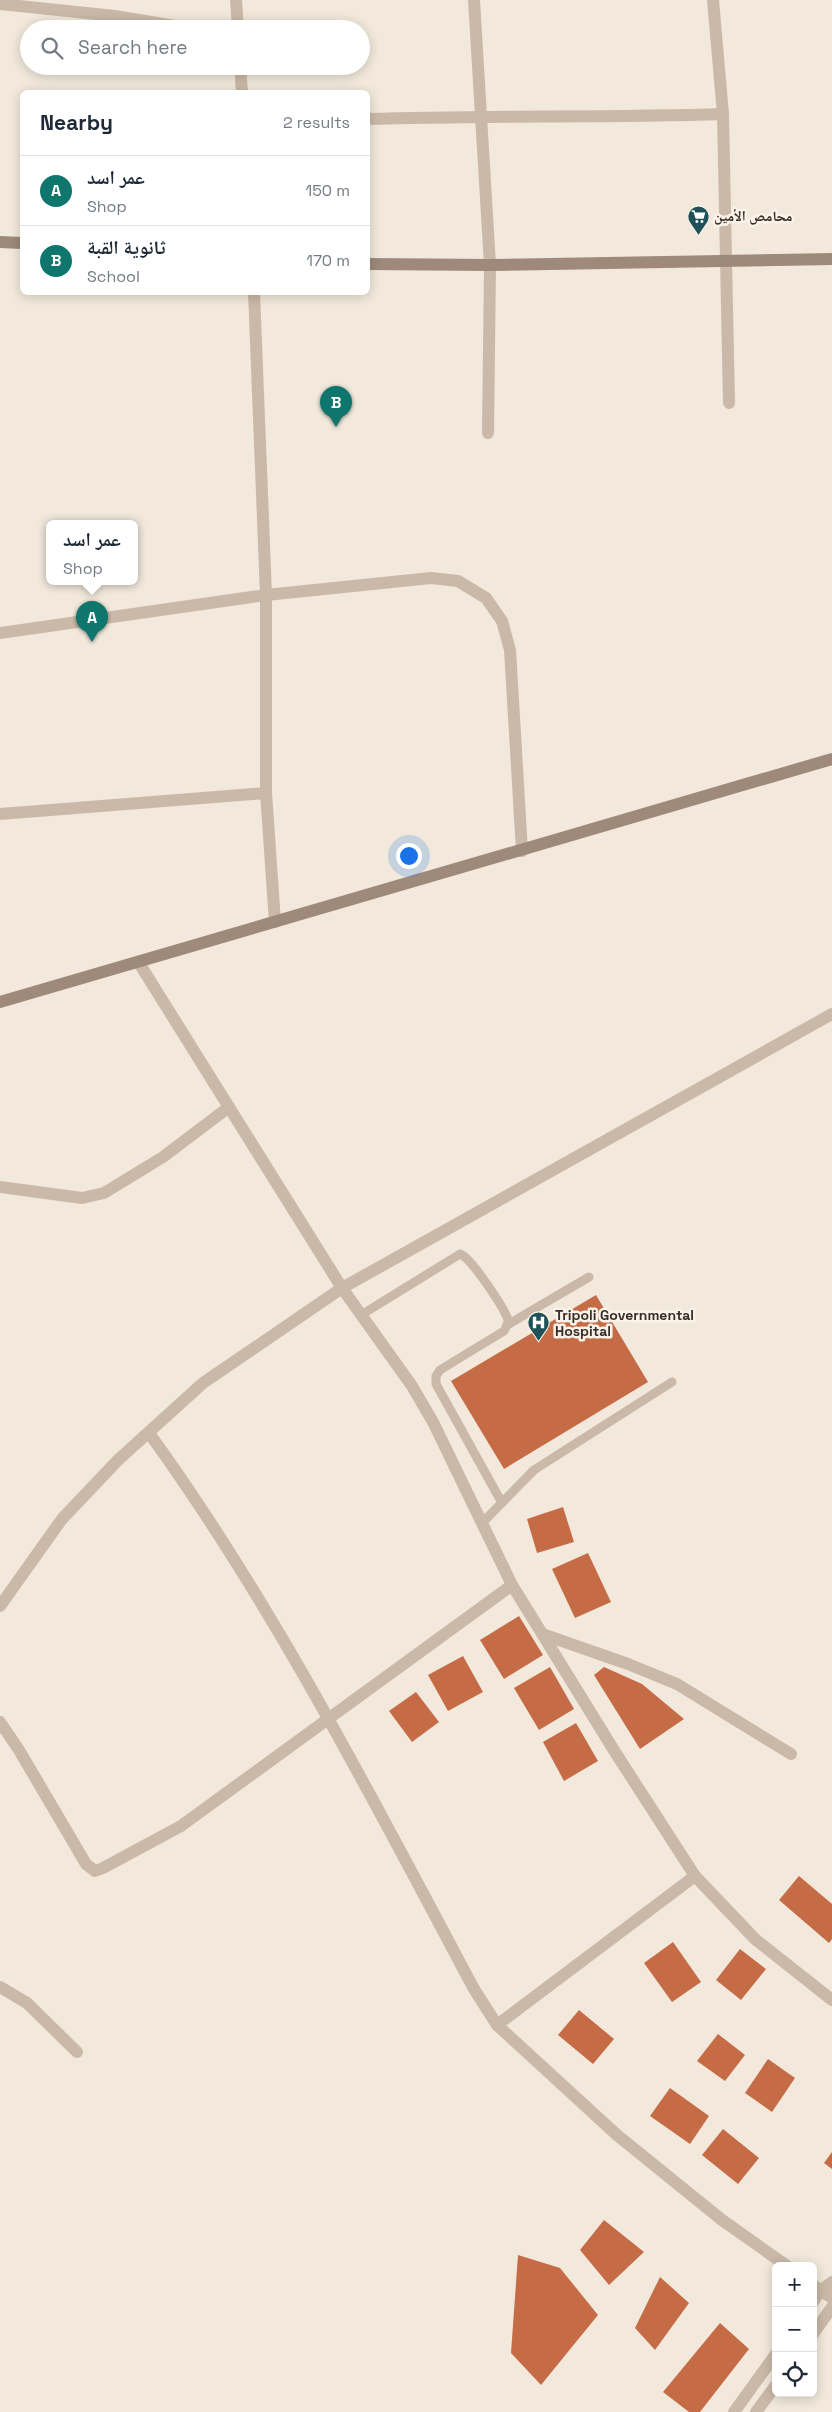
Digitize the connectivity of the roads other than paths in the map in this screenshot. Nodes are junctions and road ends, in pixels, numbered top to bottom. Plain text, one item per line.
1 (236, 0) edge
2 (474, 0) edge
3 (713, 0) edge
4 (0, 4) edge
5 (140, 20) edge
6 (237, 20) edge
7 (241, 75) edge
8 (242, 90) edge
9 (723, 114) junction
10 (482, 115) junction
11 (370, 119) edge
12 (0, 242) edge
13 (20, 244) edge
14 (832, 259) edge
15 (727, 262) junction
16 (370, 264) edge
17 (490, 265) junction
18 (254, 295) edge
19 (729, 403) dead end
20 (488, 433) dead end
21 (266, 595) junction
22 (0, 634) edge
23 (832, 759) edge
24 (266, 793) junction
25 (0, 814) edge
26 (522, 851) junction
27 (275, 922) junction
28 (139, 963) junction
29 (0, 1002) edge
30 (832, 1014) edge
31 (229, 1107) junction
32 (0, 1188) edge
33 (590, 1277) dead end
34 (342, 1288) junction
35 (361, 1315) junction
36 (507, 1325) junction
37 (672, 1382) dead end
38 (150, 1433) junction
39 (502, 1503) junction
40 (484, 1522) junction
41 (512, 1585) junction
42 (0, 1606) edge
43 (545, 1635) junction
44 (327, 1718) junction
45 (0, 1722) edge
46 (791, 1754) dead end
47 (695, 1876) junction
48 (0, 1987) edge
49 (832, 2000) edge
50 (497, 2025) junction
51 (78, 2052) dead end
52 (781, 2262) edge
53 (832, 2282) edge
54 (822, 2291) edge
55 (832, 2307) edge
56 (817, 2328) edge
57 (772, 2360) edge
58 (772, 2390) edge
59 (734, 2412) edge
60 (756, 2412) edge

1 - 6 street
2 - 10 street
3 - 9 street
4 - 5 street
7 - 8 street
9 - 10 street
9 - 15 street
10 - 11 street
10 - 17 street
12 - 13 main road
14 - 15 main road
15 - 17 main road
15 - 19 street
16 - 17 main road
17 - 20 street
18 - 21 street
21 - 22 street
21 - 24 street
21 - 26 street
23 - 26 main road
24 - 25 street
24 - 27 street
26 - 27 main road
27 - 28 main road
28 - 29 main road
28 - 31 street
30 - 34 street
31 - 32 street
31 - 34 street
33 - 36 lane
34 - 35 street
34 - 38 street
35 - 36 lane
35 - 40 street
36 - 39 lane
37 - 39 lane
38 - 42 street
38 - 44 street
39 - 40 lane
40 - 41 street
41 - 43 street
41 - 44 street
43 - 46 street
43 - 47 street
44 - 45 street
44 - 50 street
47 - 49 street
47 - 50 street
48 - 51 street
50 - 52 street
53 - 54 street
55 - 56 street
57 - 59 street
58 - 60 street

